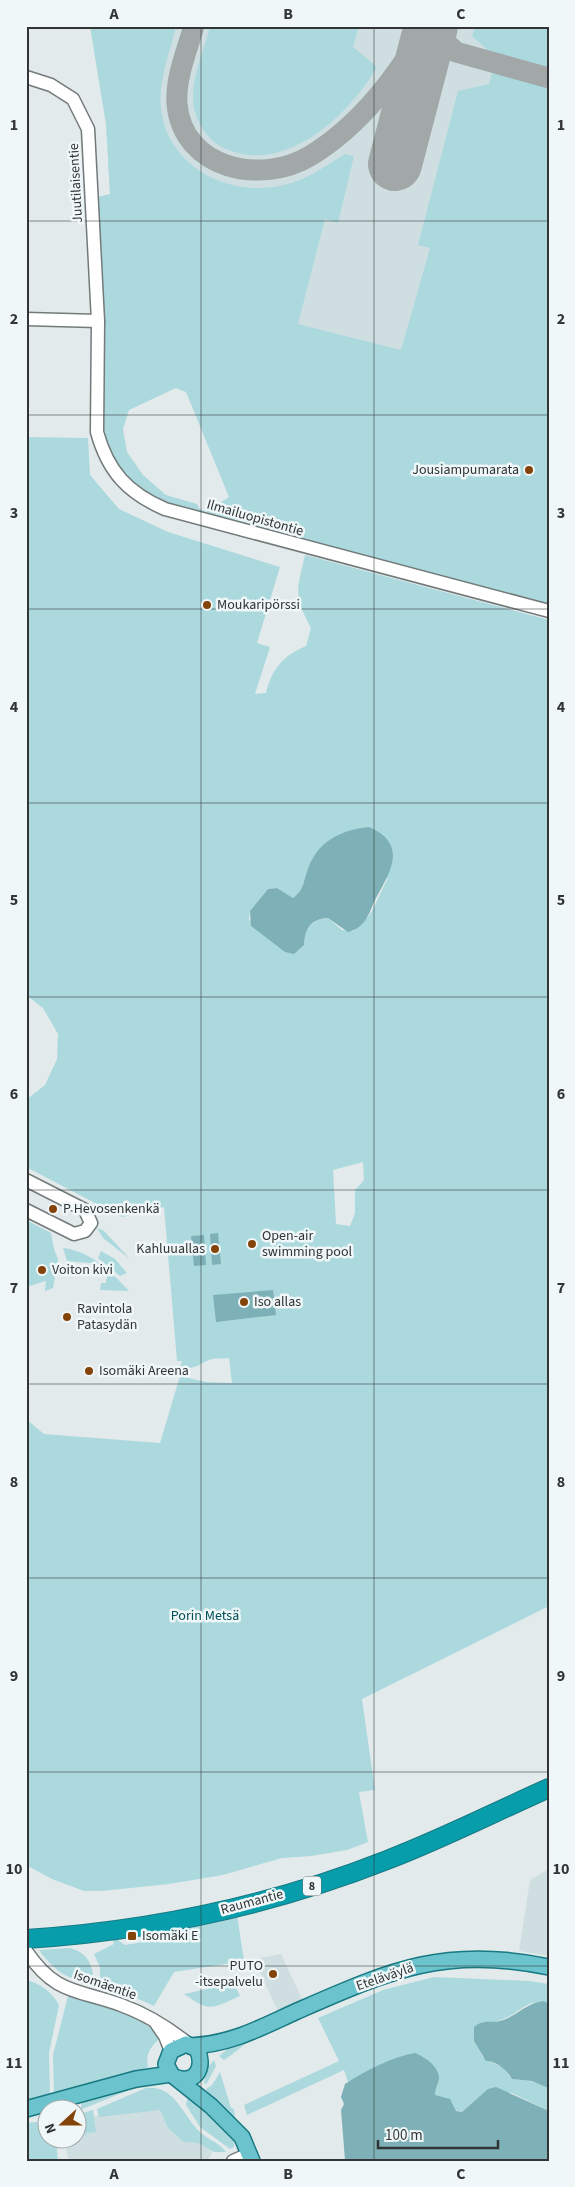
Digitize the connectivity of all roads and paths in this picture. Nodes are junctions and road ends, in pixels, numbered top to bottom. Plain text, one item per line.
1 (26, 78) edge
2 (26, 318) edge
3 (98, 321) junction
4 (549, 612) edge
5 (26, 1180) edge
6 (26, 1210) edge
7 (549, 1788) edge
8 (26, 1939) edge
9 (26, 1951) edge
10 (549, 1967) edge
11 (156, 2023) junction
12 (230, 2041) junction
13 (191, 2046) junction
14 (169, 2053) junction
15 (199, 2071) junction
16 (174, 2076) junction
17 (136, 2079) junction
18 (210, 2106) junction
19 (26, 2109) edge
20 (250, 2157) edge
21 (233, 2161) edge

1 - 3 street, Juutilaisentie
2 - 3 street
3 - 4 street, Ilmailuopistontie
5 - 6 street
7 - 8 highway, Raumantie / 8
9 - 11 street, Isomäentie
10 - 12 main road, Eteläväylä
11 - 13 street, Isomäentie
11 - 14 street
12 - 13 main road, Eteläväylä
12 - 15 main road, Eteläväylä
13 - 14 main road
13 - 15 main road
14 - 16 main road
14 - 17 main road
15 - 16 main road
15 - 18 main road
16 - 17 main road
16 - 18 main road
17 - 19 main road
18 - 20 main road
20 - 21 street

